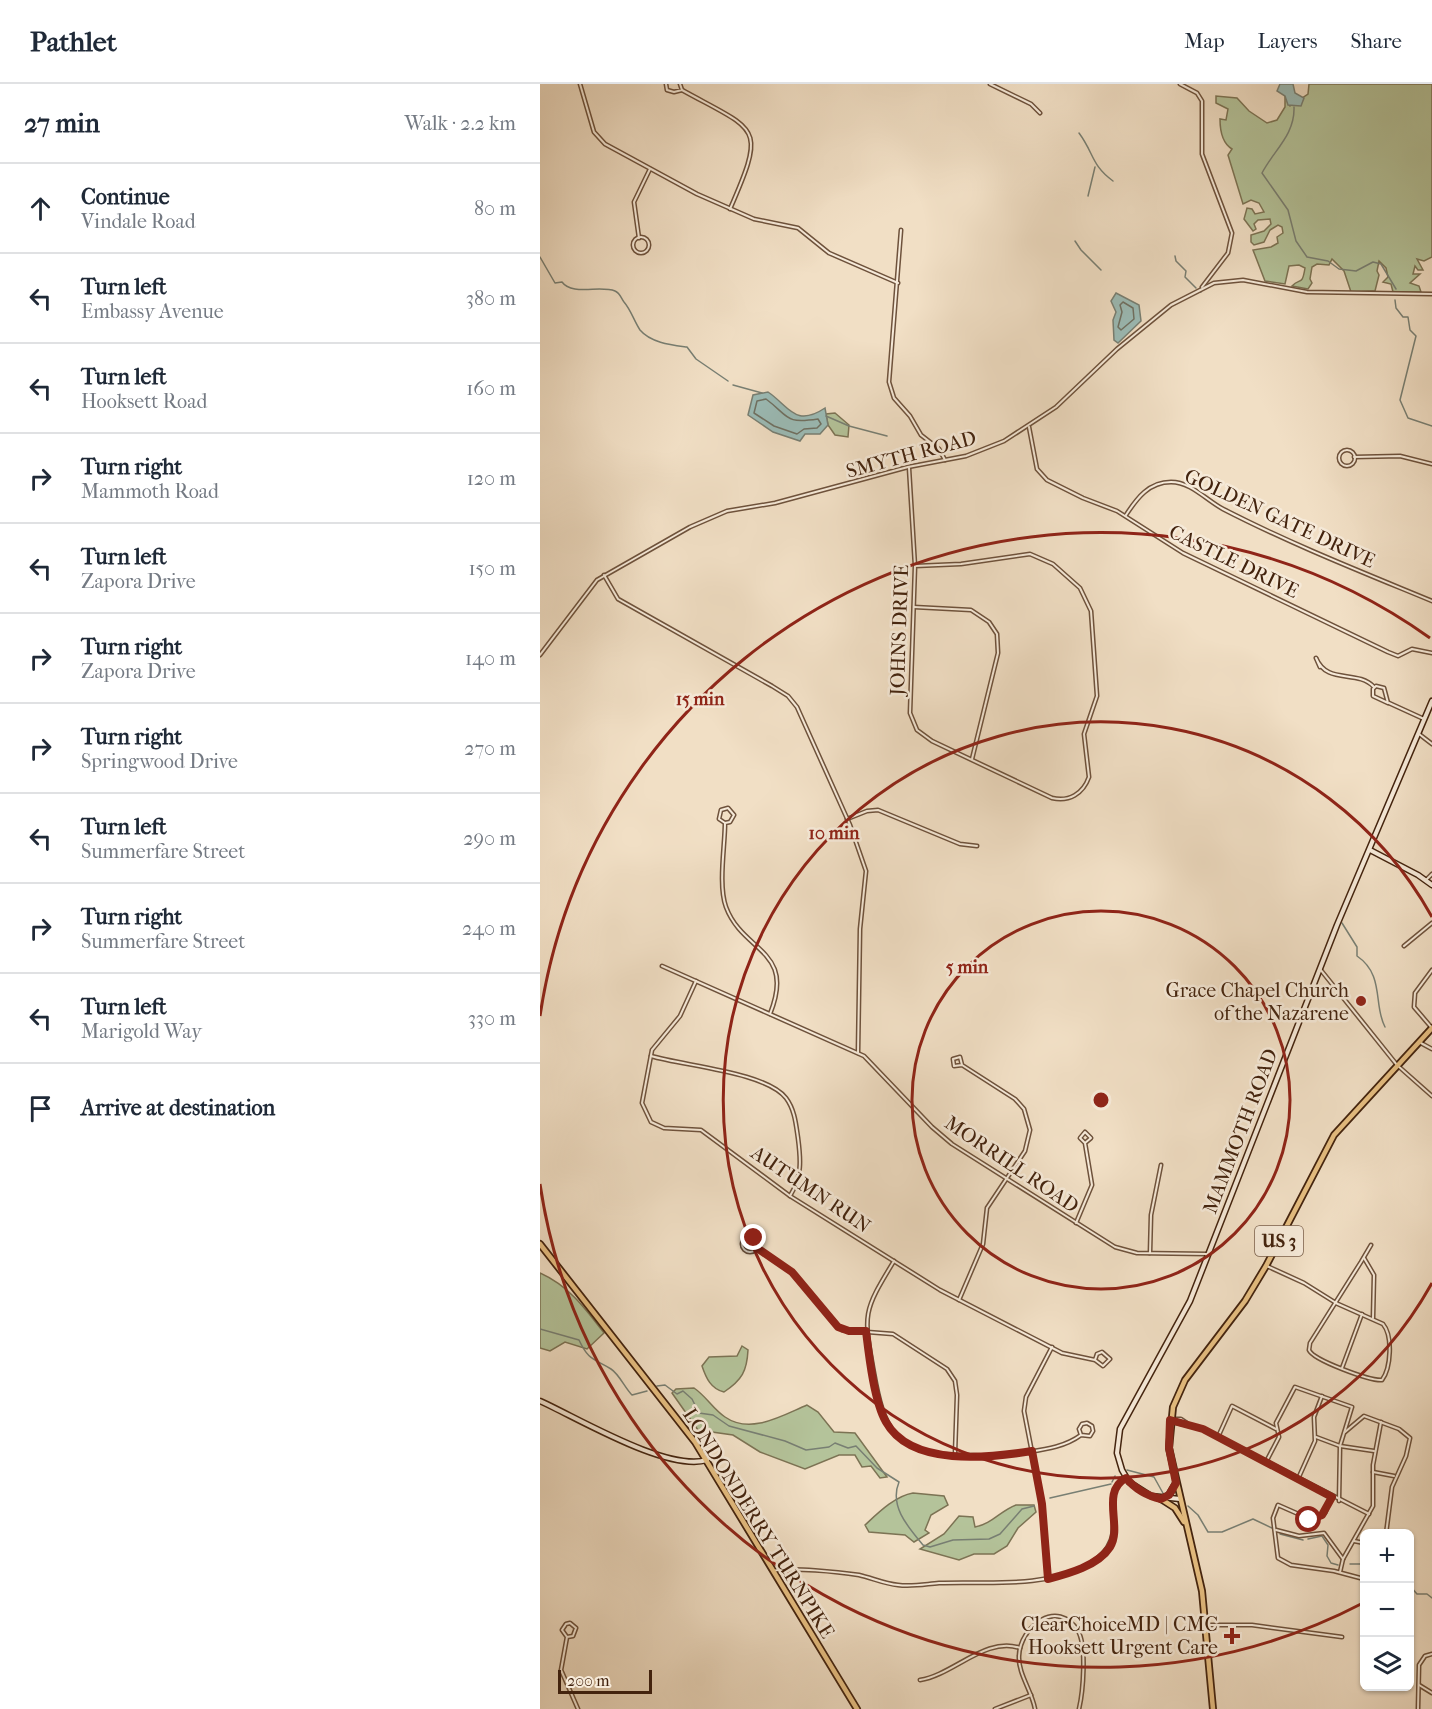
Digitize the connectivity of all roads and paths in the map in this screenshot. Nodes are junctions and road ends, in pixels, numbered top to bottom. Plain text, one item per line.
1 (580, 84) edge
2 (666, 84) edge
3 (680, 84) edge
4 (990, 84) edge
5 (1180, 84) edge
6 (682, 90) junction
7 (1040, 112) dead end
8 (650, 169) junction
9 (730, 209) junction
10 (901, 230) dead end
11 (639, 238) junction
12 (897, 283) junction
13 (1202, 288) junction
14 (1432, 294) edge
15 (1029, 427) junction
16 (1354, 457) junction
17 (945, 460) junction
18 (1432, 464) edge
19 (909, 467) junction
20 (1126, 516) junction
21 (915, 566) junction
22 (604, 575) junction
23 (1432, 601) edge
24 (913, 607) junction
25 (1432, 653) edge
26 (540, 655) edge
27 (1320, 667) dead end
28 (1374, 687) junction
29 (1432, 701) edge
30 (1388, 702) junction
31 (1424, 719) junction
32 (1419, 734) junction
33 (1432, 744) edge
34 (972, 759) junction
35 (848, 819) junction
36 (725, 823) junction
37 (977, 846) dead end
38 (1370, 850) junction
39 (1432, 874) edge
40 (1426, 880) junction
41 (1432, 885) edge
42 (1432, 923) edge
43 (1404, 946) dead end
44 (662, 966) dead end
45 (1320, 969) junction
46 (1432, 970) edge
47 (696, 981) junction
48 (770, 1014) junction
49 (1432, 1028) edge
50 (1419, 1042) junction
51 (1432, 1049) edge
52 (858, 1053) junction
53 (651, 1056) junction
54 (962, 1065) dead end
55 (1397, 1065) junction
56 (1432, 1096) edge
57 (1085, 1143) dead end
58 (1161, 1164) dead end
59 (1006, 1178) junction
60 (790, 1196) junction
61 (1076, 1223) junction
62 (540, 1244) edge
63 (1371, 1245) dead end
64 (757, 1248) junction
65 (1150, 1253) junction
66 (1209, 1254) junction
67 (1364, 1258) junction
68 (894, 1261) junction
69 (1266, 1266) junction
70 (959, 1300) junction
71 (1336, 1303) junction
72 (1362, 1314) junction
73 (1373, 1318) junction
74 (866, 1331) junction
75 (1052, 1347) junction
76 (1095, 1360) junction
77 (1342, 1368) junction
78 (1322, 1396) junction
79 (540, 1401) edge
80 (1170, 1420) junction
81 (1381, 1422) junction
82 (1276, 1429) junction
83 (1344, 1432) junction
84 (1081, 1435) junction
85 (1218, 1437) junction
86 (1316, 1437) junction
87 (1340, 1446) junction
88 (1032, 1451) junction
89 (1375, 1451) junction
90 (956, 1455) junction
91 (706, 1460) junction
92 (1266, 1462) junction
93 (1373, 1472) junction
94 (1395, 1476) junction
95 (1126, 1478) junction
96 (1298, 1479) junction
97 (1176, 1483) junction
98 (1332, 1497) junction
99 (1161, 1499) junction
100 (1180, 1499) junction
101 (1339, 1501) junction
102 (1369, 1514) junction
103 (1186, 1524) junction
104 (1387, 1529) edge
105 (1275, 1530) junction
106 (1354, 1541) junction
107 (1360, 1542) edge
108 (1343, 1558) junction
109 (773, 1571) junction
110 (1340, 1572) junction
111 (1360, 1578) edge
112 (1048, 1579) junction
113 (1206, 1625) junction
114 (1342, 1636) dead end
115 (567, 1637) junction
116 (1020, 1648) junction
117 (1432, 1654) edge
118 (920, 1680) dead end
119 (1418, 1685) junction
120 (1432, 1693) edge
121 (1032, 1695) junction
122 (578, 1709) edge
123 (857, 1709) edge
124 (995, 1709) edge
125 (1035, 1709) edge
126 (1079, 1709) edge
127 (1213, 1709) edge
128 (1418, 1709) edge

1 - 8 street
2 - 6 street
3 - 6 street
4 - 7 street
5 - 13 street
6 - 9 street
8 - 9 street
8 - 11 street
9 - 12 street
10 - 12 street
11 - 11 street
12 - 17 street
13 - 14 street, SMYTH ROAD
13 - 15 street, SMYTH ROAD
15 - 17 street, SMYTH ROAD
15 - 20 street, CASTLE DRIVE
16 - 16 street
16 - 18 street
17 - 19 street, SMYTH ROAD
19 - 21 street, JOHNS DRIVE
19 - 22 street, SMYTH ROAD
20 - 23 street, GOLDEN GATE DRIVE
20 - 25 street, CASTLE DRIVE
21 - 24 street, JOHNS DRIVE
21 - 34 street
22 - 26 street, SMYTH ROAD
22 - 35 street
24 - 34 street, JOHNS DRIVE
24 - 34 street
27 - 28 street
28 - 30 street
28 - 30 street
29 - 31 main road, MAMMOTH ROAD
30 - 31 street
31 - 32 main road, MAMMOTH ROAD
32 - 33 street
32 - 38 main road, MAMMOTH ROAD
35 - 37 street
35 - 52 street
36 - 36 street
36 - 48 street
38 - 40 main road
38 - 45 main road, MAMMOTH ROAD
39 - 40 street
40 - 41 main road
42 - 43 street
44 - 47 street, MORRILL ROAD
45 - 55 street
45 - 66 main road, MAMMOTH ROAD
46 - 49 street
47 - 48 street, MORRILL ROAD
47 - 53 street, AUTUMN RUN
48 - 52 street, MORRILL ROAD
49 - 50 main road, US 3
50 - 51 street
50 - 55 main road, US 3
52 - 59 street, MORRILL ROAD
53 - 60 street, AUTUMN RUN
53 - 60 street
54 - 59 street
55 - 56 street
55 - 69 main road, US 3
57 - 61 street
58 - 65 street
59 - 61 street, MORRILL ROAD
59 - 70 street
60 - 68 street, AUTUMN RUN
61 - 65 street, MORRILL ROAD
62 - 91 main road, LONDONDERRY TURNPIKE
63 - 67 street
64 - 64 street
64 - 74 street
65 - 66 street, MORRILL ROAD
66 - 95 main road, MAMMOTH ROAD
67 - 71 street
67 - 73 street
68 - 70 street, AUTUMN RUN
68 - 74 street
69 - 71 street
69 - 80 main road, US 3
70 - 75 street, AUTUMN RUN
71 - 72 street
71 - 77 street
72 - 73 street
72 - 77 street
73 - 77 street
74 - 90 street
74 - 90 street
75 - 76 street, AUTUMN RUN
75 - 88 street
76 - 76 street, AUTUMN RUN
78 - 82 street
78 - 83 street
78 - 86 street
79 - 91 main road
80 - 85 street
80 - 97 main road, US 3
81 - 83 street
81 - 89 street
81 - 94 street
82 - 85 street
82 - 92 street
83 - 87 street
84 - 84 street
84 - 88 street
85 - 92 street
86 - 87 street
86 - 96 street
87 - 89 street
87 - 101 street
88 - 90 street
88 - 112 street
89 - 93 street
91 - 109 main road, LONDONDERRY TURNPIKE
92 - 96 street
93 - 94 street
93 - 102 street
94 - 104 street
95 - 99 main road
95 - 112 street
96 - 98 street
97 - 99 main road
97 - 100 main road, US 3
98 - 101 street
98 - 105 street
99 - 100 main road
99 - 103 main road
100 - 103 main road, US 3
101 - 102 street
102 - 106 street
103 - 113 main road, US 3
105 - 108 street
105 - 110 street
106 - 107 street
106 - 108 street
108 - 110 street
109 - 112 street
109 - 123 main road, LONDONDERRY TURNPIKE
110 - 111 street
113 - 114 street
113 - 127 main road, US 3
115 - 115 street
115 - 122 street
116 - 118 street
116 - 121 street
116 - 126 street
117 - 119 street
119 - 120 street
119 - 128 street
121 - 124 street
121 - 125 street

